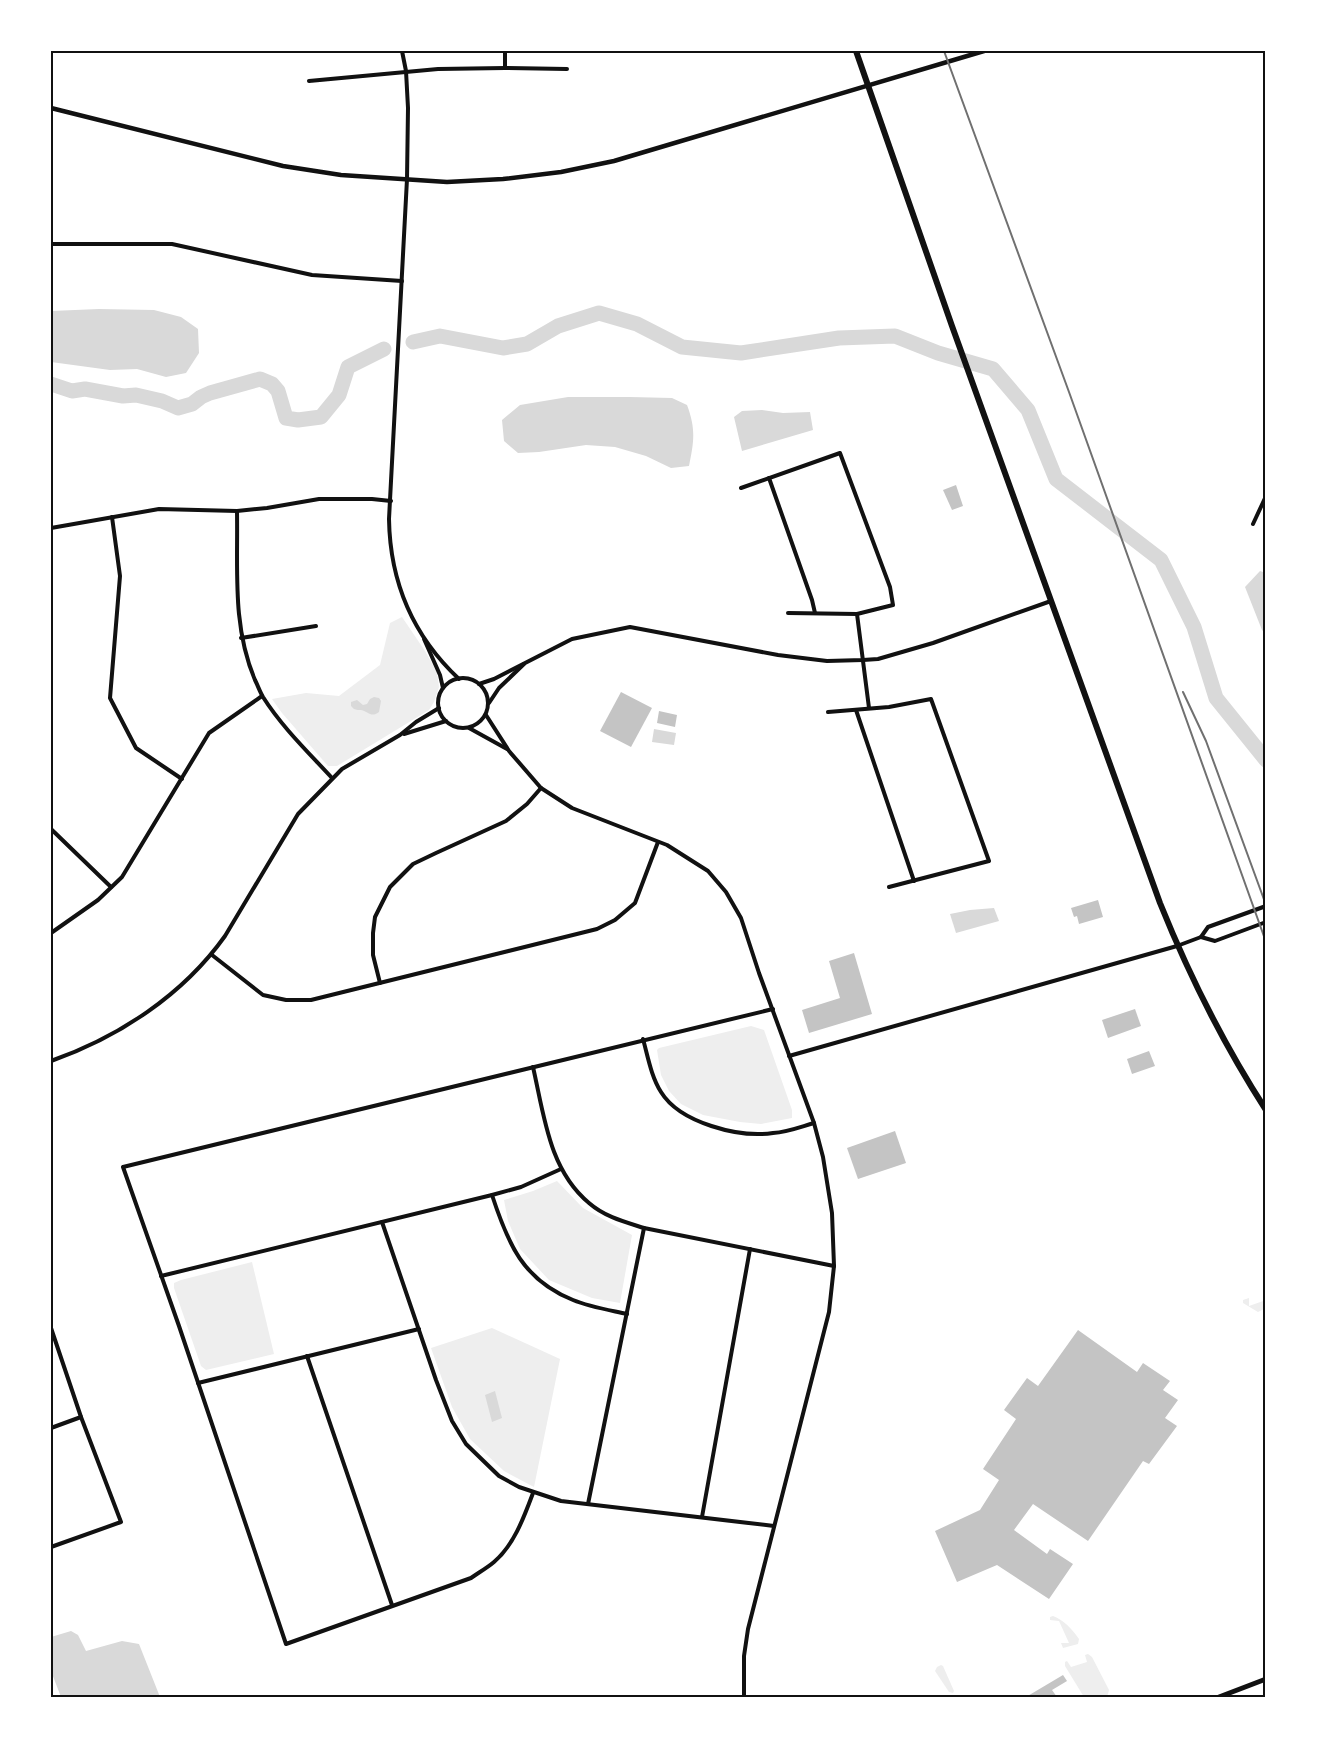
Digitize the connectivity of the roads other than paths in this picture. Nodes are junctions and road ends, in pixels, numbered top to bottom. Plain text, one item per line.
1 (402, 51) edge
2 (506, 51) edge
3 (856, 51) edge
4 (984, 51) edge
5 (505, 68) junction
6 (567, 69) dead end
7 (406, 71) junction
8 (309, 81) dead end
9 (869, 86) junction
10 (51, 108) edge
11 (406, 179) junction
12 (51, 244) edge
13 (402, 281) junction
14 (769, 478) junction
15 (741, 488) dead end
16 (1266, 496) edge
17 (391, 501) junction
18 (237, 511) junction
19 (112, 517) junction
20 (1252, 524) dead end
21 (51, 528) edge
22 (1051, 601) junction
23 (788, 613) dead end
24 (815, 613) junction
25 (857, 614) junction
26 (316, 626) dead end
27 (421, 633) junction
28 (241, 638) junction
29 (529, 660) junction
30 (863, 660) junction
31 (459, 679) junction
32 (479, 684) junction
33 (443, 688) junction
34 (262, 696) junction
35 (488, 704) junction
36 (439, 708) junction
37 (869, 708) junction
38 (855, 710) junction
39 (828, 712) dead end
40 (486, 715) junction
41 (446, 721) junction
42 (469, 728) junction
43 (400, 735) junction
44 (509, 751) junction
45 (332, 778) junction
46 (182, 779) junction
47 (541, 788) junction
48 (51, 830) edge
49 (658, 842) junction
50 (914, 880) junction
51 (111, 887) junction
52 (889, 887) dead end
53 (1266, 906) edge
54 (1266, 922) edge
55 (51, 933) edge
56 (1201, 937) junction
57 (1177, 946) junction
58 (212, 955) junction
59 (380, 983) junction
60 (773, 1009) junction
61 (643, 1039) junction
62 (789, 1056) junction
63 (51, 1061) edge
64 (533, 1067) junction
65 (1266, 1110) edge
66 (814, 1123) junction
67 (561, 1169) junction
68 (492, 1195) junction
69 (382, 1222) junction
70 (644, 1228) junction
71 (750, 1249) junction
72 (834, 1266) junction
73 (161, 1276) junction
74 (627, 1314) junction
75 (51, 1328) edge
76 (419, 1329) junction
77 (307, 1356) junction
78 (198, 1383) junction
79 (81, 1417) junction
80 (51, 1428) edge
81 (533, 1493) junction
82 (588, 1504) junction
83 (702, 1517) junction
84 (774, 1526) junction
85 (51, 1547) edge
86 (392, 1605) junction
87 (1266, 1679) edge
88 (744, 1697) edge
89 (1220, 1697) edge

1 - 7 street
2 - 5 street
3 - 9 main road
4 - 9 street
5 - 6 street
5 - 7 street
7 - 8 street
7 - 11 street
9 - 11 street
9 - 22 main road
10 - 11 street
11 - 13 street
12 - 13 street
13 - 17 street
14 - 15 street
14 - 24 street
14 - 25 street
16 - 20 street
17 - 18 street
17 - 27 street
18 - 19 street
18 - 28 street
19 - 21 street
19 - 46 street
22 - 30 street
22 - 57 main road
23 - 24 street
24 - 25 street
25 - 30 street
26 - 28 street
27 - 31 street
27 - 33 street
28 - 34 street
29 - 30 street
29 - 32 street
29 - 35 street
30 - 37 street
31 - 32 street
31 - 33 street
32 - 35 street
33 - 36 street
34 - 45 street
34 - 46 street
35 - 40 street
36 - 41 street
36 - 43 street
37 - 38 street
37 - 50 street
38 - 39 street
38 - 50 street
40 - 42 street
40 - 44 street
41 - 42 street
41 - 43 street
42 - 44 street
43 - 45 street
44 - 47 street
45 - 58 street
46 - 51 street
47 - 49 street
47 - 59 street
48 - 51 street
49 - 59 street
49 - 60 street
50 - 52 street
51 - 55 street
53 - 56 street
54 - 56 street
56 - 57 street
57 - 62 street
57 - 65 main road
58 - 59 street
58 - 63 street
60 - 61 street
60 - 62 street
61 - 64 street
61 - 66 street
62 - 66 street
64 - 67 street
64 - 73 street
66 - 72 street
67 - 68 street
67 - 70 street
68 - 69 street
68 - 74 street
69 - 73 street
69 - 76 street
70 - 71 street
70 - 74 street
71 - 72 street
71 - 83 street
72 - 84 street
73 - 78 street
74 - 82 street
75 - 79 street
76 - 77 street
76 - 81 street
77 - 78 street
77 - 86 street
78 - 86 street
79 - 80 street
79 - 85 street
81 - 82 street
81 - 86 street
82 - 83 street
83 - 84 street
84 - 88 street
87 - 89 main road

